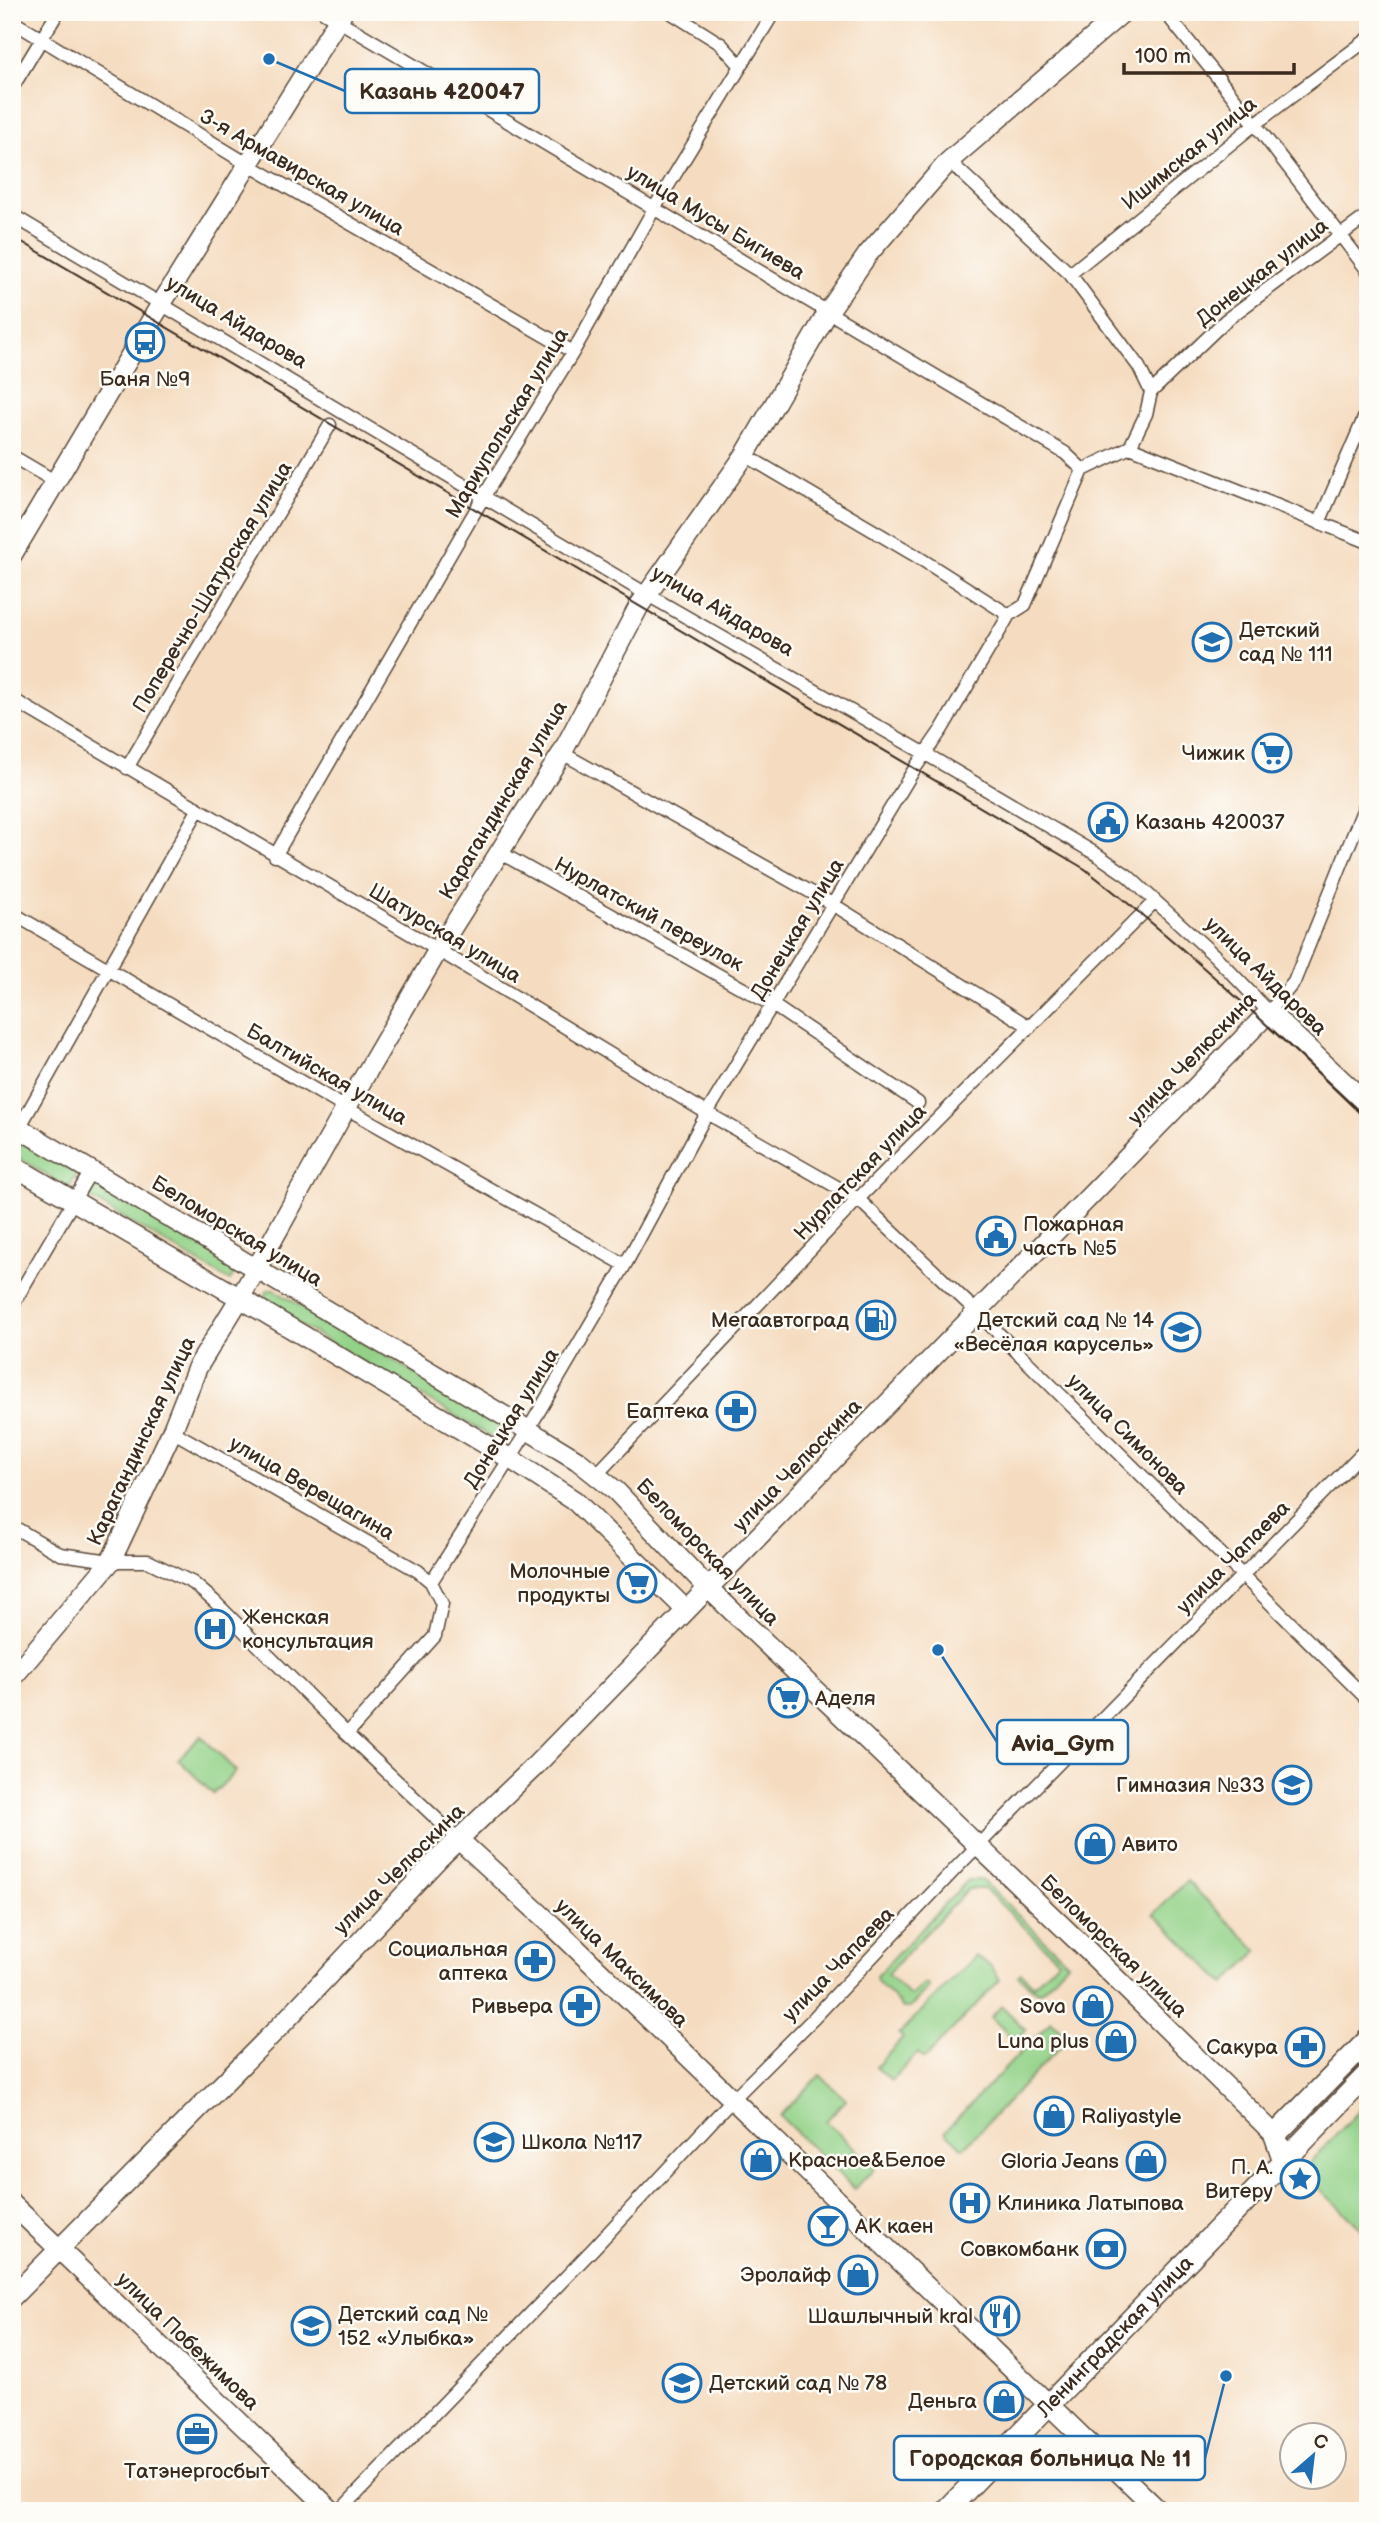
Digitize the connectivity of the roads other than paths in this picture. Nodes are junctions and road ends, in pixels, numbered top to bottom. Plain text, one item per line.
1 (58, 12) edge
2 (670, 12) edge
3 (774, 12) edge
4 (1124, 12) edge
5 (1165, 12) edge
6 (335, 15) edge
7 (12, 21) edge
8 (42, 39) junction
9 (1368, 39) edge
10 (740, 65) junction
11 (12, 89) edge
12 (1255, 124) junction
13 (948, 161) junction
14 (249, 164) junction
15 (655, 207) junction
16 (12, 215) edge
17 (1368, 215) edge
18 (1342, 235) junction
19 (1368, 271) edge
20 (1070, 274) junction
21 (162, 304) junction
22 (828, 312) junction
23 (573, 352) junction
24 (1151, 392) junction
25 (1368, 409) edge
26 (330, 425) dead end
27 (1130, 447) junction
28 (745, 455) junction
29 (12, 456) edge
30 (1083, 470) junction
31 (57, 482) junction
32 (484, 496) junction
33 (1319, 523) junction
34 (1368, 542) edge
35 (12, 555) edge
36 (648, 595) junction
37 (1009, 615) junction
38 (12, 699) edge
39 (925, 753) junction
40 (562, 754) junction
41 (127, 768) junction
42 (1368, 798) edge
43 (198, 810) junction
44 (499, 852) junction
45 (275, 856) junction
46 (1155, 901) junction
47 (834, 905) junction
48 (12, 913) edge
49 (438, 950) junction
50 (108, 970) junction
51 (774, 1006) junction
52 (1269, 1012) junction
53 (1030, 1027) junction
54 (918, 1103) dead end
55 (1368, 1105) edge
56 (346, 1108) junction
57 (707, 1113) junction
58 (16, 1126) edge
59 (12, 1166) edge
60 (91, 1171) junction
61 (858, 1199) junction
62 (74, 1201) junction
63 (625, 1265) junction
64 (256, 1268) junction
65 (240, 1298) junction
66 (12, 1306) edge
67 (977, 1311) junction
68 (528, 1430) junction
69 (172, 1431) junction
70 (1368, 1447) edge
71 (509, 1458) junction
72 (597, 1474) junction
73 (12, 1527) edge
74 (111, 1561) junction
75 (1242, 1574) junction
76 (431, 1582) junction
77 (708, 1588) junction
78 (686, 1610) junction
79 (12, 1678) edge
80 (1368, 1700) edge
81 (347, 1734) junction
82 (459, 1840) junction
83 (978, 1847) junction
84 (1368, 2040) edge
85 (1368, 2074) edge
86 (732, 2100) junction
87 (1275, 2135) junction
88 (1284, 2161) junction
89 (12, 2204) edge
90 (59, 2248) junction
91 (12, 2297) edge
92 (1049, 2406) junction
93 (332, 2511) edge
94 (340, 2511) edge
95 (946, 2511) edge
96 (1159, 2511) edge

1 - 8 street
2 - 10 street
3 - 10 street, Мариупольская улица
4 - 13 main road, Карагандинская улица
5 - 12 street
6 - 14 main road
6 - 15 street, улица Мусы Бигиева
7 - 8 street, 3-я Армавирская улица
8 - 11 street
8 - 14 street, 3-я Армавирская улица
9 - 12 street, Ишимская улица
10 - 15 street, Мариупольская улица
12 - 18 street
12 - 20 street, Ишимская улица
13 - 20 street
13 - 22 main road, Карагандинская улица
14 - 21 main road
14 - 23 street, 3-я Армавирская улица
15 - 22 street, улица Мусы Бигиева
15 - 23 street, Мариупольская улица
16 - 21 street, улица Айдарова
17 - 18 street, Донецкая улица
18 - 19 street
18 - 24 street, Донецкая улица
20 - 24 street
21 - 31 main road
21 - 32 street, улица Айдарова
22 - 28 main road, Карагандинская улица
22 - 30 street, улица Мусы Бигиева
23 - 32 street, Мариупольская улица
24 - 27 street, Донецкая улица
25 - 33 street
26 - 41 street, Поперечно-Шатурская улица
27 - 30 street
27 - 33 street
28 - 36 main road, Карагандинская улица
28 - 37 street
29 - 31 street
30 - 37 street, Донецкая улица
31 - 35 main road
32 - 36 street, улица Айдарова
32 - 45 street, Мариупольская улица
33 - 34 street
36 - 39 street, улица Айдарова
36 - 40 main road, Карагандинская улица
37 - 39 street, Донецкая улица
38 - 41 street, Шатурская улица
39 - 46 street, улица Айдарова
39 - 47 street, Донецкая улица
40 - 44 main road, Карагандинская улица
40 - 47 street
41 - 43 street, Шатурская улица
42 - 52 street, улица Челюскина
43 - 45 street, Шатурская улица
43 - 50 street
44 - 49 main road, Карагандинская улица
44 - 51 street, Нурлатский переулок
45 - 49 street, Шатурская улица
46 - 52 street, улица Айдарова
46 - 53 street, Нурлатская улица
47 - 51 street, Донецкая улица
47 - 53 street
48 - 50 street, Балтийская улица
49 - 56 main road, Карагандинская улица
49 - 57 street, Шатурская улица
50 - 56 street, Балтийская улица
50 - 58 street
51 - 54 street, Нурлатский переулок
51 - 57 street, Донецкая улица
52 - 55 main road, улица Айдарова
52 - 67 main road, улица Челюскина
53 - 61 street, Нурлатская улица
56 - 63 street, Балтийская улица
56 - 64 main road, Карагандинская улица
57 - 61 street, Шатурская улица
57 - 63 street, Донецкая улица
58 - 60 main road, Беломорская улица
59 - 62 main road
60 - 62 street
60 - 64 main road, Беломорская улица
61 - 67 street, улица Симонова
61 - 72 street, Нурлатская улица
62 - 65 main road
62 - 66 street
63 - 68 street, Донецкая улица
64 - 65 main road, Карагандинская улица
64 - 68 main road, Беломорская улица
65 - 69 main road, Карагандинская улица
65 - 71 main road
67 - 75 street, улица Симонова
67 - 77 main road, улица Челюскина
68 - 71 street, Донецкая улица
68 - 72 main road, Беломорская улица
69 - 74 main road, Карагандинская улица
69 - 76 street, улица Верещагина
70 - 75 street, улица Чапаева
71 - 76 street, Донецкая улица
71 - 78 main road
72 - 77 main road, Беломорская улица
73 - 74 street, улица Максимова
74 - 79 main road, Карагандинская улица
74 - 81 street, улица Максимова
75 - 80 street, улица Симонова
75 - 83 street, улица Чапаева
76 - 81 street
77 - 78 main road, улица Челюскина
77 - 83 main road, Беломорская улица
78 - 82 main road, улица Челюскина
81 - 82 street, улица Максимова
82 - 86 main road, улица Максимова
82 - 90 main road, улица Челюскина
83 - 86 street, улица Чапаева
83 - 87 main road, Беломорская улица
84 - 87 main road
85 - 88 main road, Ленинградская улица
86 - 92 main road, улица Максимова
86 - 94 street, улица Чапаева
87 - 88 main road
88 - 92 main road, Ленинградская улица
89 - 90 main road, улица Побежимова
90 - 91 main road, улица Челюскина
90 - 93 main road, улица Побежимова
92 - 95 main road, Ленинградская улица
92 - 96 main road, улица Максимова

